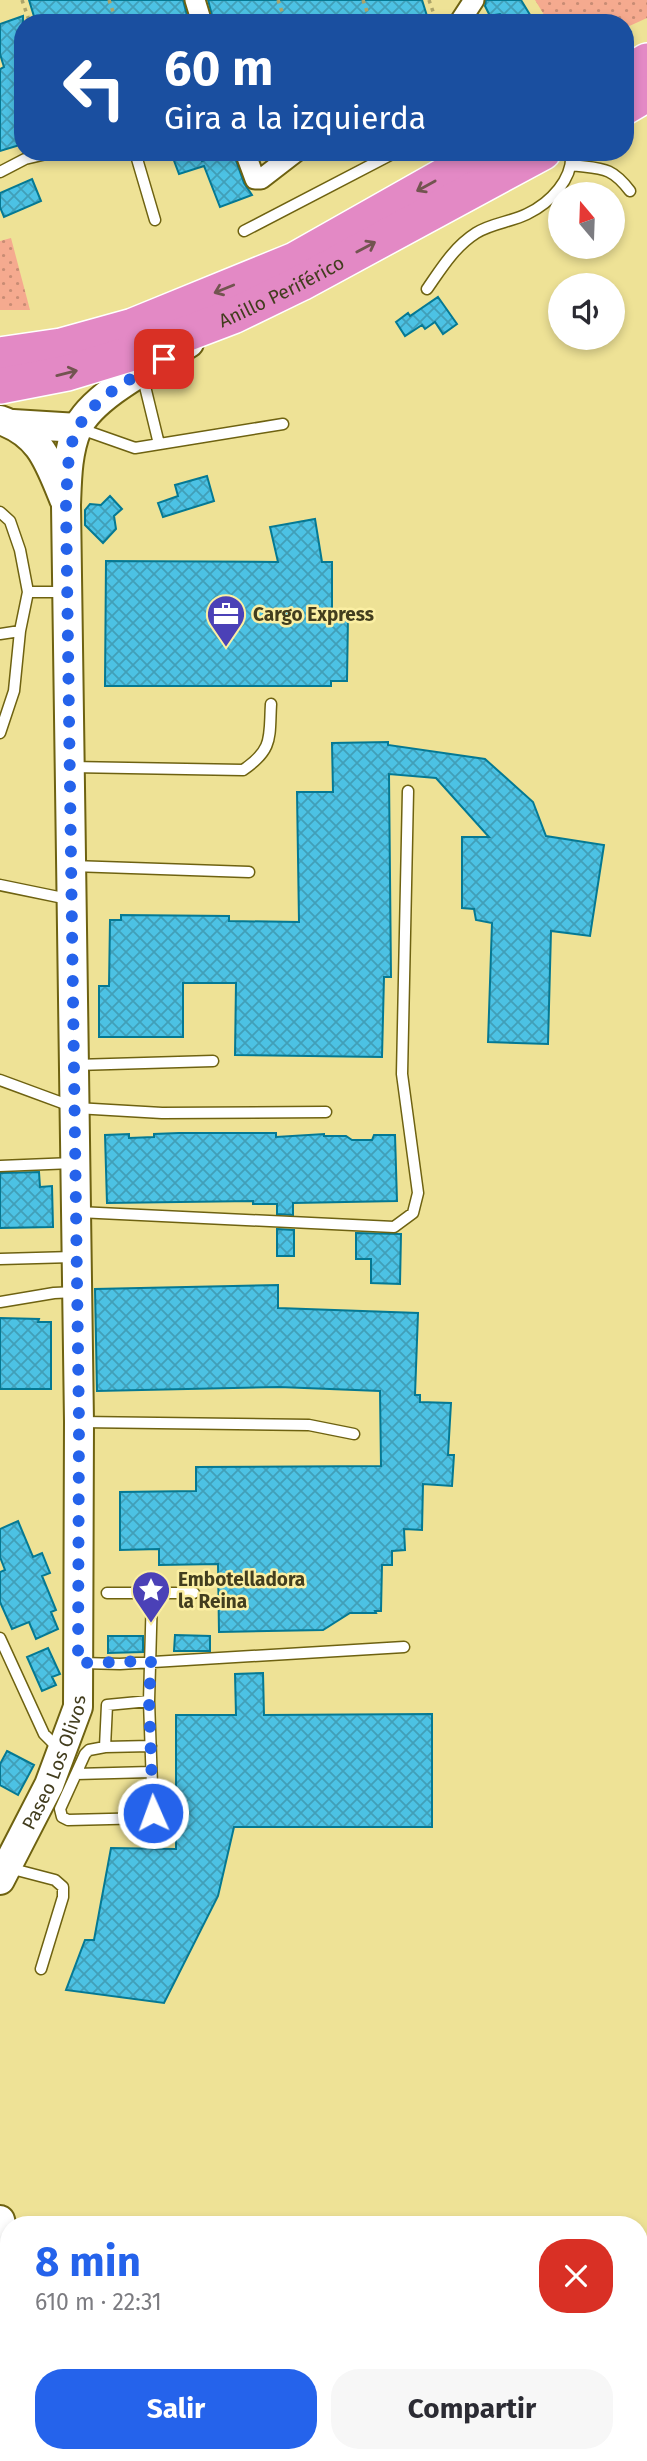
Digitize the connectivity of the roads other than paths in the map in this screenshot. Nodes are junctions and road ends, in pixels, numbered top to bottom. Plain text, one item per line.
1 (21, 161) edge
2 (138, 161) edge
3 (249, 161) edge
4 (284, 161) edge
5 (379, 161) edge
6 (462, 161) edge
7 (554, 161) edge
8 (558, 161) edge
9 (567, 161) edge
10 (0, 172) edge
11 (630, 191) dead end
12 (155, 220) dead end
13 (244, 231) dead end
14 (426, 289) dead end
15 (233, 316) junction
16 (0, 355) edge
17 (141, 374) junction
18 (0, 386) edge
19 (6, 422) edge
20 (283, 424) dead end
21 (78, 428) junction
22 (159, 444) junction
23 (66, 505) junction
24 (0, 512) edge
25 (28, 592) junction
26 (68, 592) junction
27 (20, 631) junction
28 (0, 634) edge
29 (271, 704) dead end
30 (0, 733) edge
31 (70, 767) junction
32 (408, 791) dead end
33 (71, 866) junction
34 (249, 872) dead end
35 (0, 885) edge
36 (72, 900) junction
37 (213, 1061) dead end
38 (75, 1065) junction
39 (0, 1080) edge
40 (76, 1108) junction
41 (326, 1112) dead end
42 (77, 1163) junction
43 (0, 1166) edge
44 (77, 1212) junction
45 (77, 1257) junction
46 (0, 1259) edge
47 (77, 1292) junction
48 (0, 1302) edge
49 (79, 1422) junction
50 (354, 1434) dead end
51 (107, 1593) dead end
52 (194, 1593) dead end
53 (152, 1594) junction
54 (0, 1638) edge
55 (404, 1647) dead end
56 (151, 1661) junction
57 (78, 1663) junction
58 (149, 1701) junction
59 (151, 1746) junction
60 (105, 1747) junction
61 (69, 1763) junction
62 (151, 1772) junction
63 (3, 1874) edge
64 (41, 1969) dead end

1 - 10 lane
2 - 12 lane
3 - 4 street
5 - 13 lane
6 -> 16 highway, Anillo Periférico
15 -> 7 highway, Anillo Periférico
8 - 14 lane
9 - 11 lane
15 - 17 street, Paseo Los Olivos
18 -> 15 highway, Anillo Periférico
17 - 21 street, Paseo Los Olivos
17 - 22 lane
19 - 21 street
19 - 23 street, Paseo Los Olivos
20 - 22 lane
21 - 22 lane
21 - 23 street, Paseo Los Olivos
23 - 26 street, Paseo Los Olivos
24 - 25 lane
25 - 26 lane
25 - 27 lane
26 - 31 street, Paseo Los Olivos
27 - 28 lane
27 - 30 lane
29 - 31 lane
31 - 33 street, Paseo Los Olivos
32 - 44 lane
33 - 34 lane
33 - 36 street, Paseo Los Olivos
35 - 36 lane
36 - 38 street, Paseo Los Olivos
37 - 38 lane
38 - 40 street, Paseo Los Olivos
39 - 40 lane
40 - 41 lane
40 - 42 street, Paseo Los Olivos
42 - 43 lane
42 - 44 street, Paseo Los Olivos
44 - 45 street, Paseo Los Olivos
45 - 46 lane
45 - 47 street, Paseo Los Olivos
47 - 48 lane
47 - 49 street, Paseo Los Olivos
49 - 50 lane
49 - 57 street, Paseo Los Olivos
51 - 53 lane
52 - 53 lane
53 - 56 lane
54 - 61 lane
55 - 56 lane
56 - 57 lane
56 - 58 lane
57 - 61 street, Paseo Los Olivos
58 - 59 lane
58 - 60 lane
59 - 60 lane
59 - 62 lane
60 - 61 lane
61 - 62 lane
61 - 62 lane
61 - 63 street, Paseo Los Olivos
63 - 64 lane

